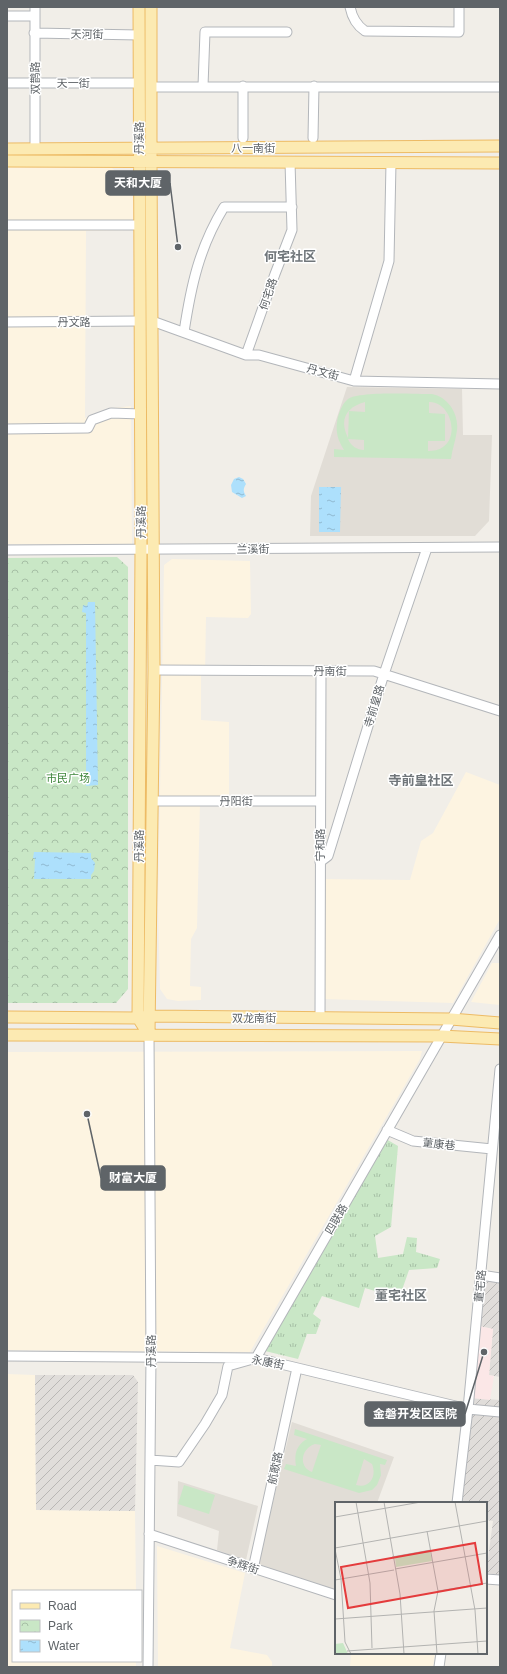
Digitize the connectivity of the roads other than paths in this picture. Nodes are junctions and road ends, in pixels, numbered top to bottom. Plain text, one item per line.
1 (139, 7) edge
2 (151, 7) edge
3 (350, 7) edge
4 (459, 7) edge
5 (35, 12) edge
6 (7, 16) edge
7 (287, 32) dead end
8 (34, 33) junction
9 (139, 35) junction
10 (7, 83) edge
11 (35, 83) junction
12 (139, 83) junction
13 (203, 86) junction
14 (243, 86) junction
15 (314, 86) junction
16 (151, 87) junction
17 (500, 87) edge
18 (244, 138) dead end
19 (313, 138) dead end
20 (500, 146) edge
21 (151, 148) junction
22 (139, 149) junction
23 (7, 150) edge
24 (35, 150) junction
25 (7, 161) edge
26 (145, 161) junction
27 (290, 162) junction
28 (391, 163) junction
29 (500, 163) edge
30 (292, 207) junction
31 (7, 225) edge
32 (140, 225) junction
33 (140, 321) junction
34 (152, 321) junction
35 (7, 322) edge
36 (184, 332) junction
37 (246, 355) junction
38 (354, 381) junction
39 (500, 384) edge
40 (141, 414) junction
41 (7, 429) edge
42 (500, 547) edge
43 (427, 548) junction
44 (141, 549) junction
45 (7, 550) edge
46 (155, 550) junction
47 (154, 670) junction
48 (321, 671) junction
49 (384, 674) junction
50 (500, 711) edge
51 (152, 801) junction
52 (320, 801) junction
53 (320, 862) junction
54 (500, 935) edge
55 (143, 1017) junction
56 (7, 1018) edge
57 (320, 1018) junction
58 (452, 1020) junction
59 (500, 1023) edge
60 (7, 1035) edge
61 (149, 1035) junction
62 (441, 1036) junction
63 (500, 1040) edge
64 (500, 1069) edge
65 (387, 1130) junction
66 (495, 1154) edge
67 (481, 1275) junction
68 (500, 1278) edge
69 (7, 1356) edge
70 (151, 1357) junction
71 (256, 1358) junction
72 (297, 1368) junction
73 (468, 1409) junction
74 (500, 1412) edge
75 (150, 1460) junction
76 (457, 1502) edge
77 (149, 1534) junction
78 (253, 1569) junction
79 (487, 1579) edge
80 (500, 1580) edge
81 (335, 1595) edge
82 (440, 1654) edge
83 (148, 1667) edge
84 (439, 1667) edge

1 - 9 main road, 丹溪路
2 - 16 main road, 丹溪路
3 - 4 street
5 - 6 street
5 - 8 street, 双鹊路
7 - 13 street
8 - 9 street, 天河街
8 - 11 street, 双鹊路
9 - 12 main road, 丹溪路
10 - 11 street, 天一街
11 - 12 street, 天一街
11 - 24 street, 双鹊路
12 - 22 main road, 丹溪路
13 - 14 street
13 - 16 street
14 - 15 street
14 - 18 street
15 - 17 street
15 - 19 street
16 - 21 main road, 丹溪路
20 - 21 main road, 八一南街
21 - 22 main road, 八一南街
21 - 26 main road, 丹溪路
22 - 24 main road, 八一南街
22 - 26 main road, 丹溪路
23 - 24 main road, 八一南街
25 - 26 main road, 八一南街
26 - 27 main road, 八一南街
26 - 32 main road, 丹溪路
26 - 34 main road, 丹溪路
27 - 28 main road, 八一南街
27 - 30 street, 何宅路
28 - 29 main road, 八一南街
28 - 38 street
30 - 36 street
30 - 37 street, 何宅路
31 - 32 street
32 - 33 main road, 丹溪路
33 - 35 street, 丹文路
33 - 40 main road, 丹溪路
34 - 36 street, 丹文街
34 - 46 main road, 丹溪路
36 - 37 street, 丹文街
37 - 38 street, 丹文街
38 - 39 street, 丹文街
40 - 41 street
40 - 44 main road, 丹溪路
42 - 43 street, 兰溪街
43 - 46 street, 兰溪街
43 - 49 street, 寺前皇路
44 - 45 street, 兰溪街
44 - 46 street, 兰溪街
44 - 55 main road, 丹溪路
46 - 47 main road, 丹溪路
47 - 48 street, 丹南街
47 - 51 main road, 丹溪路
48 - 49 street, 丹南街
48 - 52 street, 宁和路
49 - 50 street, 丹南街
49 - 53 street, 寺前皇路
51 - 52 street, 丹阳街
51 - 55 main road, 丹溪路
52 - 53 street, 宁和路
53 - 57 street, 宁和路
54 - 58 street, 四联路
55 - 56 main road, 双龙南街
55 - 57 main road, 双龙南街
55 - 61 main road
57 - 58 main road, 双龙南街
58 - 59 main road, 双龙南街
58 - 62 street, 四联路
60 - 61 main road, 双龙南街
61 - 62 main road, 双龙南街
61 - 70 street, 丹溪路
62 - 63 main road, 双龙南街
62 - 65 street, 四联路
64 - 66 street, 董宅路
65 - 66 street, 董康巷
65 - 71 street, 四联路
66 - 67 street, 董宅路
67 - 68 street
67 - 73 street, 董宅路
69 - 70 street, 永康街
70 - 71 street, 永康街
70 - 75 street, 丹溪路
71 - 72 street, 永康街
71 - 75 street
72 - 73 street, 永康街
72 - 78 street, 航歌路
73 - 74 street, 永康街
73 - 76 street, 董宅路
75 - 77 street, 丹溪路
77 - 78 street, 争辉街
77 - 83 street, 丹溪路
78 - 81 street, 争辉街
79 - 80 street
82 - 84 street

